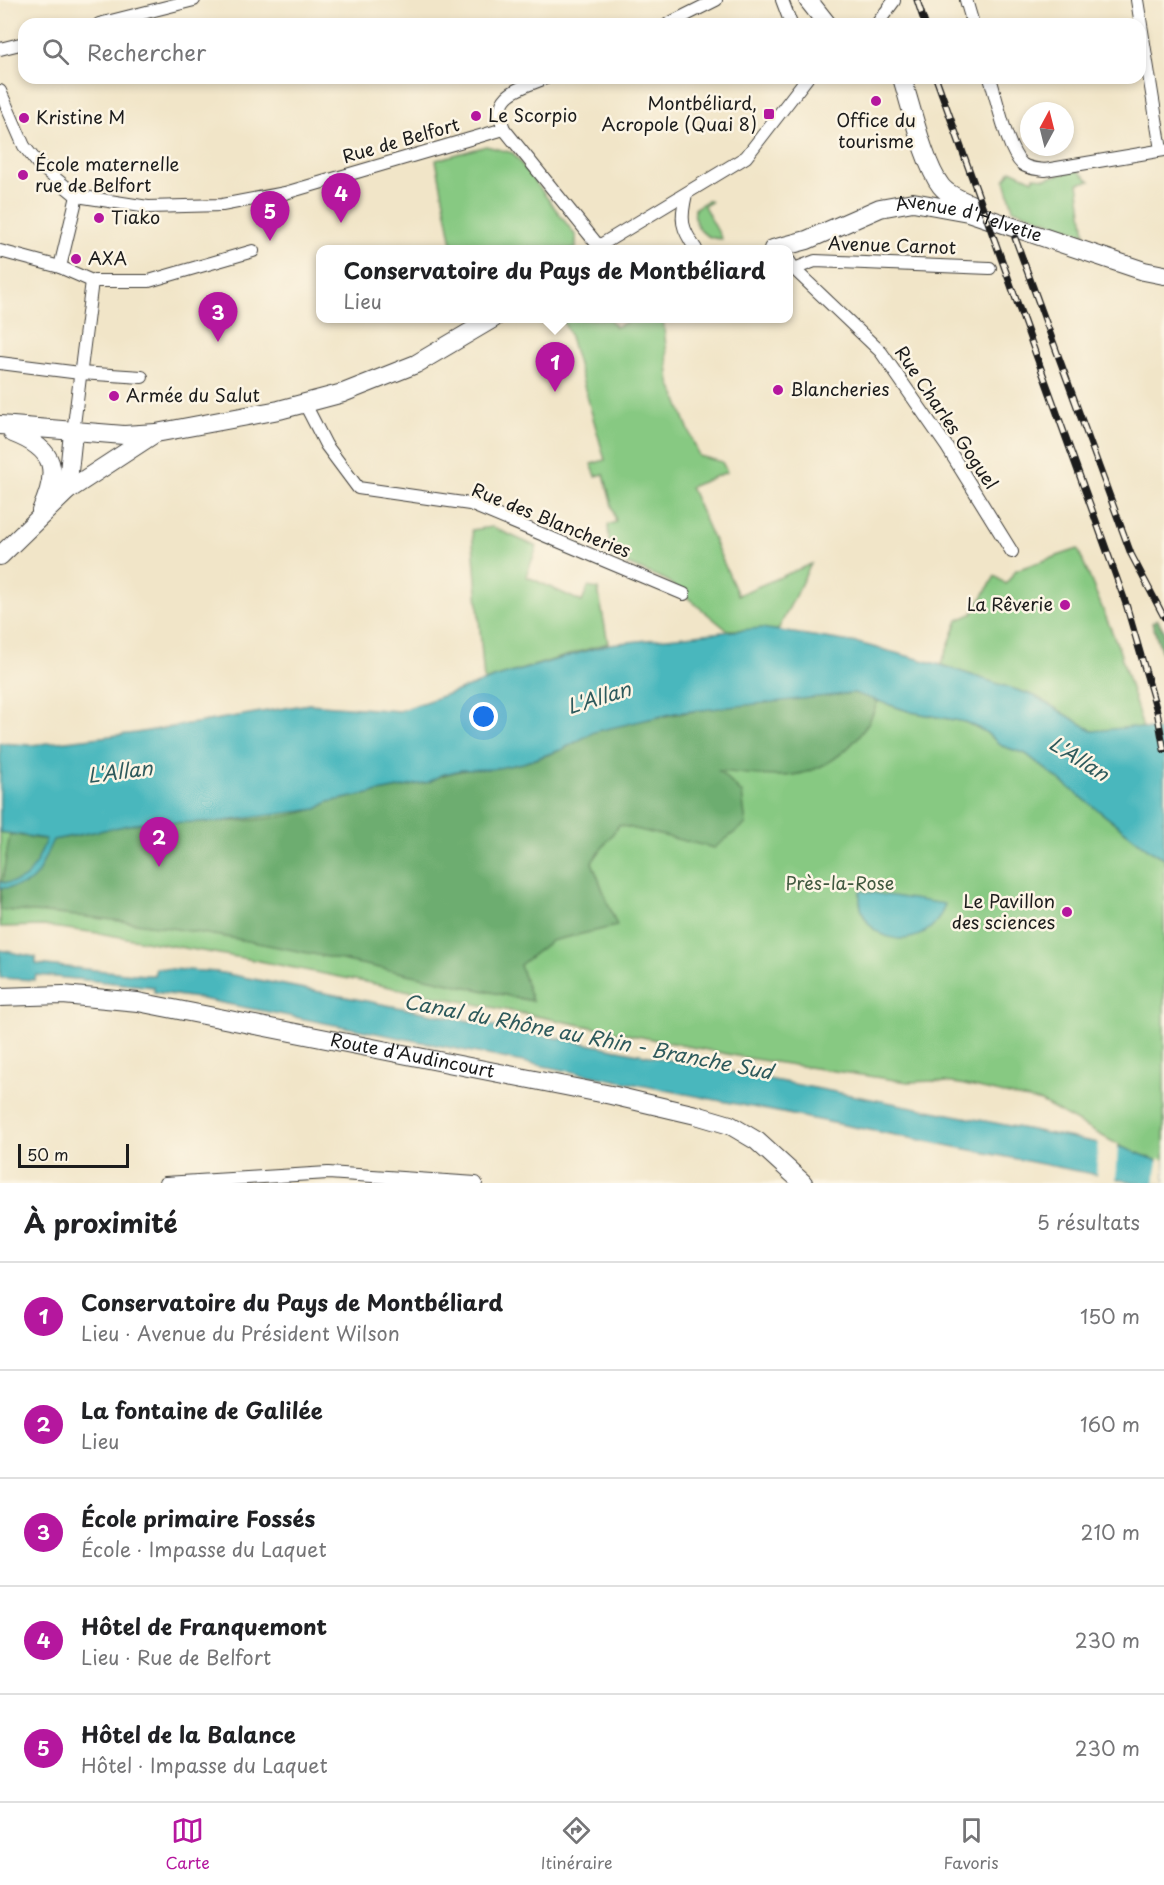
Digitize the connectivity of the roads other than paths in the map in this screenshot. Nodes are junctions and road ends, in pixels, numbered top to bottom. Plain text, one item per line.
1 (194, 0) edge
2 (716, 0) edge
3 (782, 0) edge
4 (808, 0) edge
5 (966, 0) edge
6 (1137, 0) edge
7 (894, 1) edge
8 (123, 18) edge
9 (680, 18) edge
10 (789, 18) edge
11 (822, 18) edge
12 (881, 18) edge
13 (971, 18) edge
14 (1140, 18) edge
15 (18, 44) edge
16 (0, 49) edge
17 (1146, 52) edge
18 (531, 84) edge
19 (802, 84) edge
20 (904, 84) edge
21 (992, 84) edge
22 (0, 91) edge
23 (504, 129) junction
24 (1163, 150) edge
25 (932, 168) junction
26 (686, 194) junction
27 (77, 196) junction
28 (913, 202) junction
29 (598, 245) edge
30 (605, 245) edge
31 (693, 245) edge
32 (0, 251) edge
33 (253, 251) dead end
34 (793, 251) edge
35 (793, 257) edge
36 (793, 264) edge
37 (1164, 264) edge
38 (60, 267) junction
39 (990, 268) dead end
40 (1164, 275) edge
41 (92, 281) junction
42 (486, 323) edge
43 (0, 363) edge
44 (80, 374) junction
45 (142, 377) dead end
46 (305, 404) junction
47 (0, 426) edge
48 (73, 433) junction
49 (156, 433) junction
50 (67, 491) junction
51 (39, 517) junction
52 (1012, 552) dead end
53 (0, 556) edge
54 (684, 594) dead end
55 (0, 997) edge
56 (373, 1179) edge
57 (165, 1183) edge
58 (476, 1183) edge
59 (803, 1183) edge

1 - 8 street
2 - 9 street
3 - 10 street
4 - 11 main road
5 - 13 street
6 - 14 street
7 - 12 street
15 - 16 street
17 - 24 street
18 - 23 street
19 - 26 street
20 - 25 main road, Avenue d'Helvetie
21 - 24 street
22 - 27 street
23 - 27 street, Rue de Belfort
23 - 29 street
25 - 28 main road
25 - 37 main road, Avenue d'Helvetie
26 - 30 street
26 - 31 street
27 - 38 street
28 - 34 main road, Avenue d'Helvetie
28 - 40 main road, Avenue d'Helvetie
32 - 38 street
33 - 41 street
35 - 39 street, Avenue Carnot
36 - 52 street, Rue Charles Goguel
38 - 41 street
41 - 44 street
42 - 46 main road
43 - 44 street
44 - 45 street
44 - 48 street
46 - 49 main road
46 - 54 street, Rue des Blancheries
47 - 48 main road
47 - 51 main road
48 - 49 main road
48 - 50 main road
49 - 50 main road
50 - 51 main road
51 - 53 main road
55 - 59 main road, Route d'Audincourt
56 - 57 street
56 - 58 street

